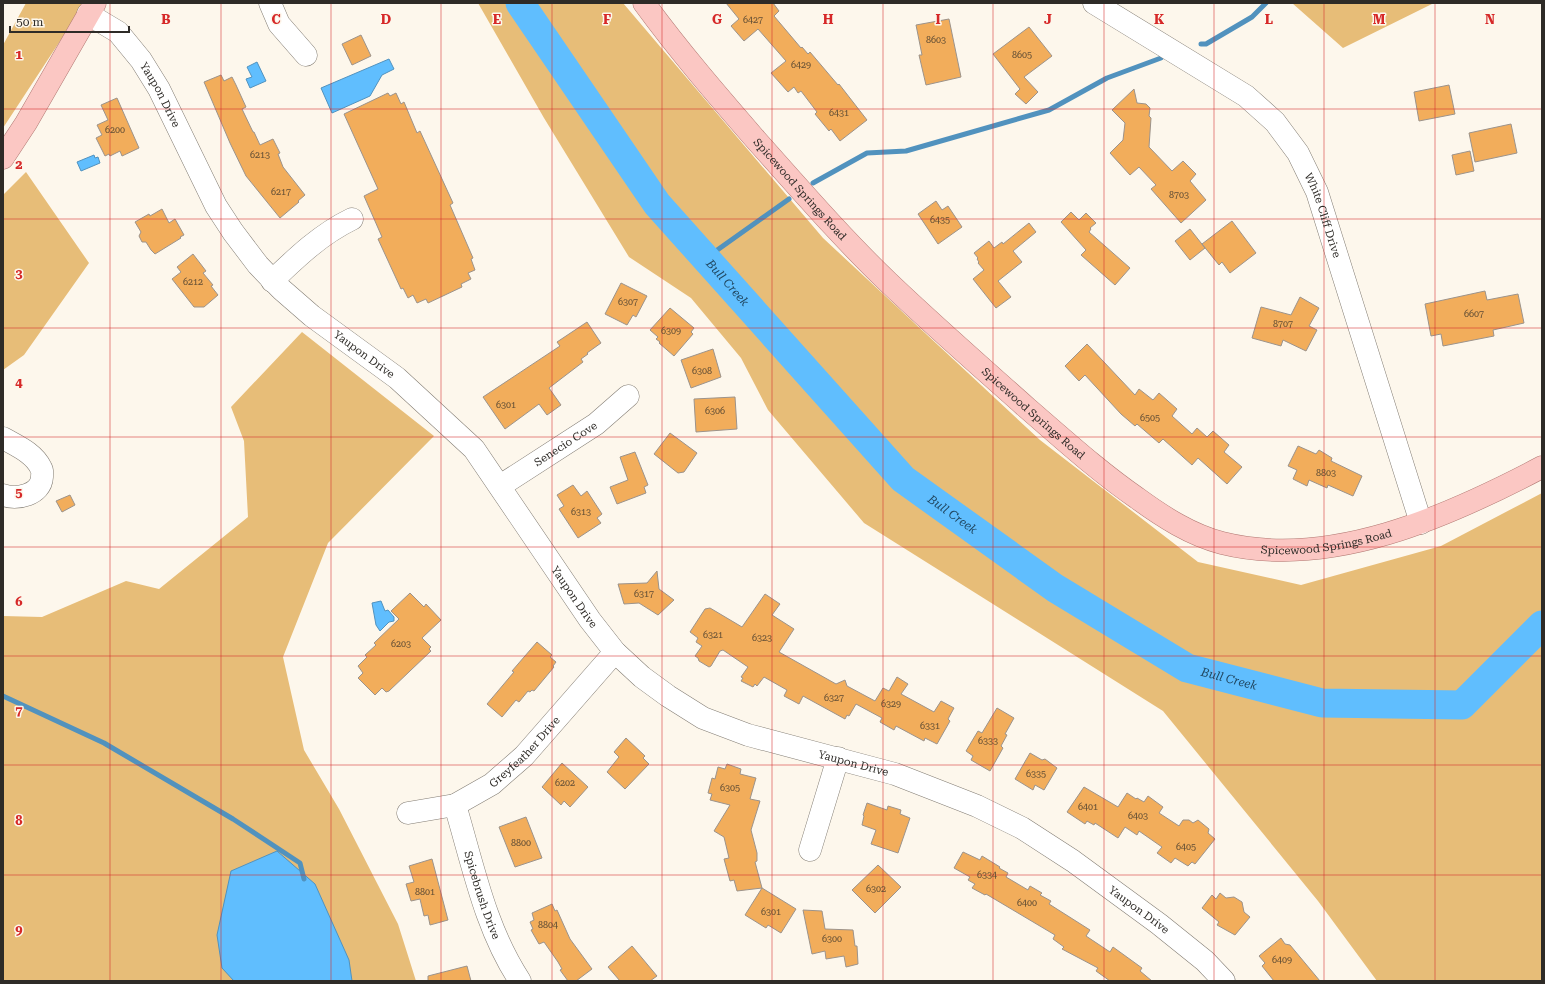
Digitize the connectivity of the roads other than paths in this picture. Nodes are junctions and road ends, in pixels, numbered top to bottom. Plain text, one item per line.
1 (270, 3) edge
2 (644, 3) edge
3 (1094, 3) edge
4 (92, 9) edge
5 (306, 55) dead end
6 (3, 158) edge
7 (352, 219) dead end
8 (272, 281) junction
9 (628, 396) dead end
10 (3, 438) edge
11 (1542, 467) edge
12 (500, 486) junction
13 (3, 495) edge
14 (1421, 523) junction
15 (615, 652) junction
16 (838, 758) junction
17 (455, 805) junction
18 (408, 813) dead end
19 (810, 850) dead end
20 (520, 981) edge
21 (1224, 981) edge

1 - 5 street
2 - 14 main road, Spicewood Springs Road
3 - 14 street, White Cliff Drive
4 - 6 main road
4 - 8 street, Yaupon Drive
7 - 8 street
8 - 12 street, Yaupon Drive
9 - 12 street, Senecio Cove
10 - 13 street
11 - 14 main road, Spicewood Springs Road
12 - 15 street, Yaupon Drive
15 - 16 street, Yaupon Drive
15 - 17 street, Greyfeather Drive
16 - 19 street
16 - 21 street, Yaupon Drive
17 - 18 street, Greyfeather Drive
17 - 20 street, Spicebrush Drive

